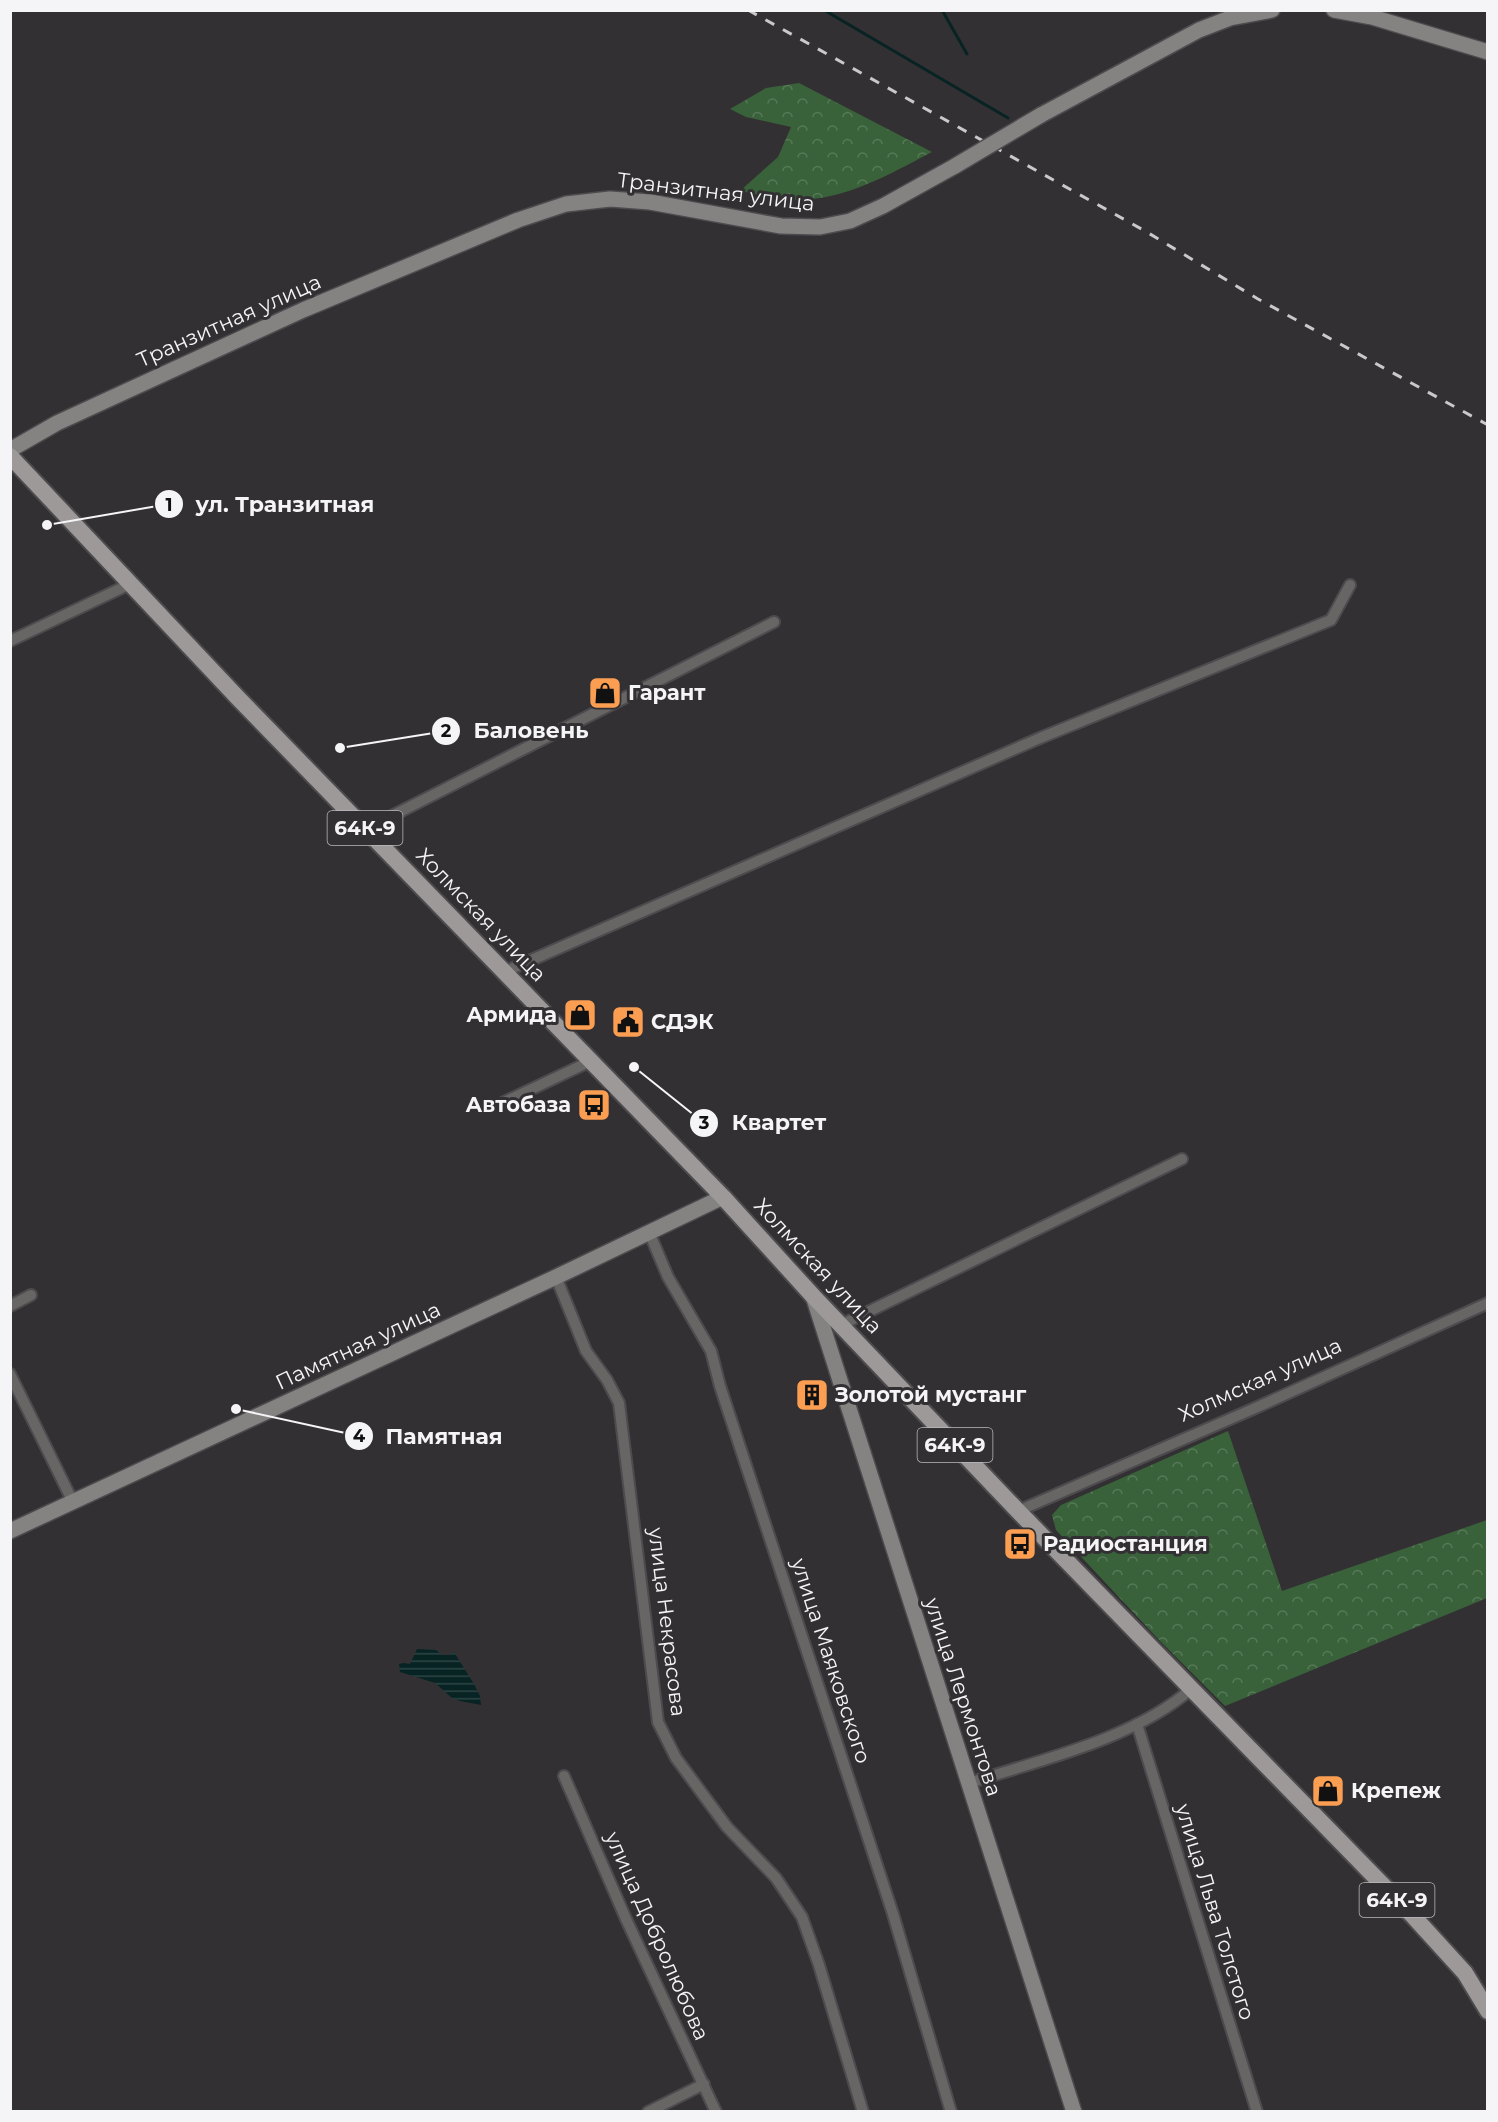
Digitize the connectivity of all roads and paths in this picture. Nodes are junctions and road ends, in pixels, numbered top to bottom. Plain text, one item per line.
1 (1272, 10) edge
2 (1334, 10) edge
3 (1488, 52) edge
4 (10, 450) edge
5 (10, 456) edge
6 (130, 584) junction
7 (1350, 585) dead end
8 (774, 622) dead end
9 (10, 641) edge
10 (366, 829) junction
11 (504, 972) junction
12 (591, 1061) junction
13 (498, 1105) dead end
14 (1182, 1159) dead end
15 (723, 1197) junction
16 (649, 1232) junction
17 (556, 1277) junction
18 (31, 1295) dead end
19 (813, 1296) junction
20 (1488, 1303) edge
21 (10, 1306) edge
22 (841, 1325) junction
23 (10, 1374) edge
24 (73, 1502) junction
25 (1018, 1511) junction
26 (10, 1531) edge
27 (1191, 1689) junction
28 (1137, 1724) junction
29 (564, 1776) dead end
30 (969, 1783) junction
31 (1488, 2011) edge
32 (704, 2084) junction
33 (648, 2112) edge
34 (716, 2112) edge
35 (863, 2112) edge
36 (951, 2112) edge
37 (1074, 2112) edge
38 (1257, 2112) edge

1 - 4 street, Транзитная улица, bridge
2 - 3 street
5 - 6 main road, Холмская улица / 64К-9
6 - 9 street
6 - 10 main road, Холмская улица / 64К-9
7 - 11 street
8 - 10 street
10 - 11 main road, Холмская улица / 64К-9
11 - 12 main road, Холмская улица / 64К-9
12 - 13 street
12 - 15 main road, Холмская улица / 64К-9
14 - 22 street
15 - 16 street, Памятная улица
15 - 19 main road, Холмская улица / 64К-9
16 - 17 street, Памятная улица
16 - 36 street, улица Маяковского
17 - 24 street, Памятная улица
17 - 35 street, улица Некрасова
18 - 21 street
19 - 22 main road, Холмская улица / 64К-9
19 - 30 street, улица Лермонтова
20 - 25 street, Холмская улица
22 - 25 main road, Холмская улица / 64К-9
23 - 24 street
24 - 26 street, Памятная улица
25 - 27 main road, Холмская улица / 64К-9
27 - 28 street
27 - 31 main road, Холмская улица / 64К-9
28 - 30 street
28 - 38 street, улица Льва Толстого
29 - 32 street, улица Добролюбова
30 - 37 street, улица Лермонтова
32 - 33 street
32 - 34 street, улица Добролюбова

